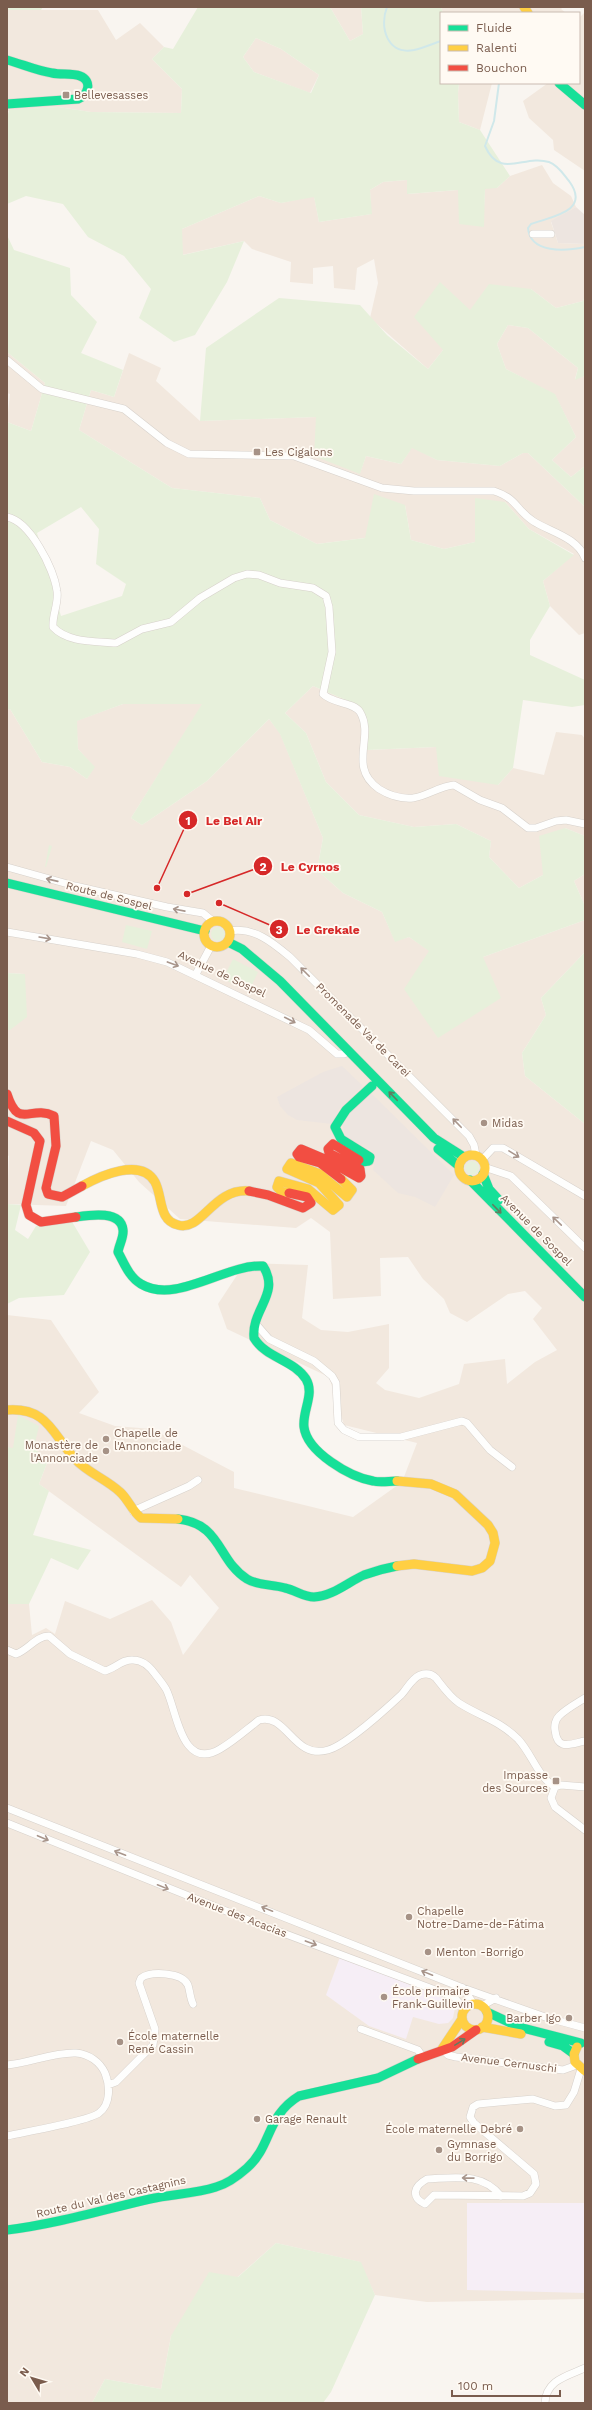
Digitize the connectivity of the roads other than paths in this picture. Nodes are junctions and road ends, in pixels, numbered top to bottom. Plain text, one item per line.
1 (7, 60) edge
2 (560, 84) edge
3 (7, 104) edge
4 (585, 105) edge
5 (533, 234) dead end
6 (551, 234) dead end
7 (7, 360) edge
8 (7, 517) edge
9 (585, 558) edge
10 (585, 824) edge
11 (7, 867) edge
12 (7, 883) edge
13 (214, 922) junction
14 (230, 930) junction
15 (205, 931) junction
16 (7, 932) edge
17 (228, 942) junction
18 (211, 946) junction
19 (196, 974) junction
20 (340, 1044) junction
21 (344, 1054) junction
22 (372, 1086) junction
23 (7, 1094) edge
24 (7, 1121) edge
25 (464, 1157) junction
26 (481, 1164) junction
27 (459, 1166) junction
28 (470, 1180) junction
29 (585, 1196) edge
30 (585, 1248) edge
31 (585, 1285) edge
32 (585, 1297) edge
33 (255, 1323) junction
34 (7, 1410) edge
35 (512, 1468) dead end
36 (198, 1480) dead end
37 (133, 1511) junction
38 (7, 1650) edge
39 (585, 1698) edge
40 (585, 1741) edge
41 (555, 1787) junction
42 (585, 1787) edge
43 (7, 1808) edge
44 (7, 1823) edge
45 (585, 1830) edge
46 (463, 1988) junction
47 (496, 1998) junction
48 (193, 2004) dead end
49 (481, 2007) junction
50 (464, 2009) junction
51 (462, 2019) junction
52 (479, 2028) junction
53 (585, 2028) edge
54 (361, 2029) dead end
55 (583, 2042) edge
56 (442, 2049) junction
57 (427, 2054) junction
58 (574, 2054) junction
59 (7, 2065) edge
60 (581, 2068) edge
61 (108, 2085) junction
62 (7, 2136) edge
63 (501, 2196) junction
64 (7, 2230) edge
65 (585, 2368) edge
66 (545, 2403) edge

1 - 3 street
2 - 4 street
5 - 6 street
7 - 9 street
8 - 10 street
13 -> 11 street
12 - 15 street, Route de Sospel
13 - 14 street
13 - 15 street
14 - 17 street
26 -> 14 street, Promenade Val de Carei
15 - 18 street
16 -> 19 street, Avenue de Sospel
17 - 18 street
17 - 20 street, Avenue de Sospel
18 - 19 street
19 -> 21 street, Avenue de Sospel
20 - 21 street, Avenue de Sospel
25 -> 20 street, Avenue de Sospel
21 - 22 street, Avenue de Sospel
22 - 23 street
22 - 27 street, Avenue de Sospel
24 - 33 street
25 - 26 street
25 - 27 street
26 - 28 street
26 -> 29 street
30 -> 26 street
26 - 31 street, Avenue de Sospel
27 - 28 street
28 -> 32 street, Avenue de Sospel
33 - 35 street
33 - 37 street
34 - 37 street
36 - 37 street
38 - 41 street
39 - 40 street
41 - 42 street
41 - 45 street
46 -> 43 street, Avenue des Acacias
44 -> 50 street, Avenue des Acacias
46 - 47 street, Avenue des Acacias
46 - 49 street
47 - 49 street
47 - 53 street, Avenue des Acacias
48 - 61 street
49 - 50 street
49 - 52 street
49 - 55 street
50 - 51 street
51 - 52 street
51 - 56 street
56 -> 52 street, Route du Val des Castagnins
52 - 58 street
54 - 57 street
55 - 58 street
56 - 57 street, Route du Val des Castagnins
56 - 60 street, Avenue Cernuschi
57 - 64 street, Route du Val des Castagnins
58 - 60 street
59 - 61 street
60 - 63 street
61 - 62 street
63 -> 63 street
65 - 66 street

